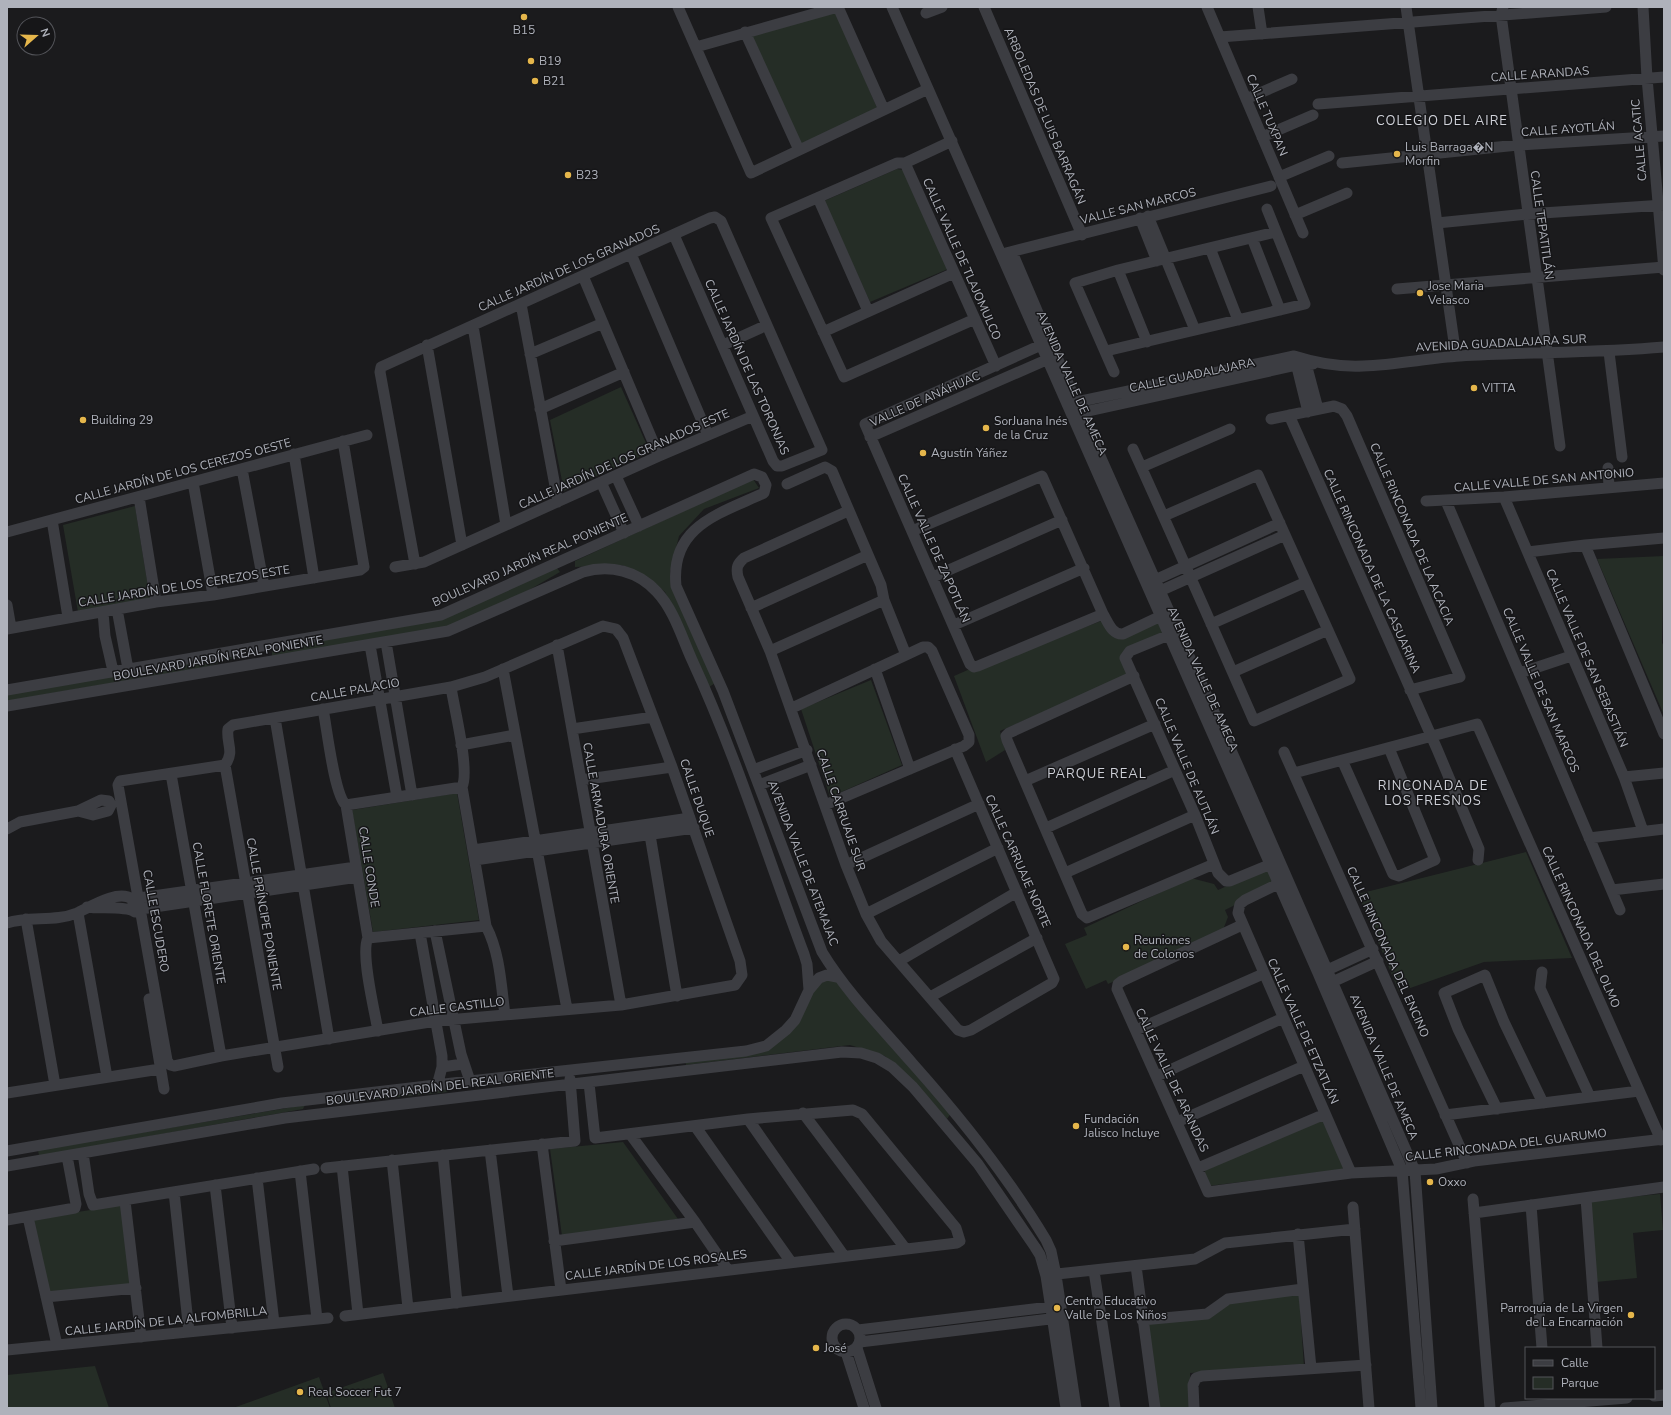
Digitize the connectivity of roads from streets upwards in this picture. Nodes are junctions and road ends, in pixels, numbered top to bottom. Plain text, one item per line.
1 (678, 7) edge
2 (838, 7) edge
3 (892, 7) edge
4 (942, 7) edge
5 (984, 7) edge
6 (1207, 7) edge
7 (1258, 7) edge
8 (1406, 7) edge
9 (1606, 7) edge
10 (1642, 7) edge
11 (1502, 11) edge
12 (926, 13) dead end
13 (1407, 23) junction
14 (745, 32) junction
15 (1262, 34) junction
16 (1220, 37) junction
17 (696, 47) junction
18 (1664, 77) edge
19 (1647, 78) junction
20 (1292, 79) dead end
21 (928, 89) junction
22 (1511, 89) junction
23 (1418, 96) junction
24 (1246, 99) junction
25 (1318, 104) dead end
26 (884, 110) junction
27 (1313, 115) dead end
28 (1664, 136) edge
29 (1262, 137) junction
30 (1652, 137) junction
31 (952, 142) junction
32 (1518, 145) junction
33 (799, 150) junction
34 (1427, 154) junction
35 (1329, 156) dead end
36 (905, 163) junction
37 (1342, 163) dead end
38 (1279, 177) junction
39 (1271, 186) dead end
40 (1347, 193) dead end
41 (818, 198) junction
42 (1661, 205) edge
43 (1267, 209) dead end
44 (1528, 214) junction
45 (1295, 215) junction
46 (1144, 217) junction
47 (1437, 223) junction
48 (1276, 232) junction
49 (1303, 233) dead end
50 (1082, 234) junction
51 (674, 235) junction
52 (1252, 238) junction
53 (1210, 248) junction
54 (1006, 253) junction
55 (631, 254) junction
56 (1161, 260) junction
57 (1664, 267) edge
58 (1118, 270) junction
59 (1664, 270) edge
60 (954, 273) junction
61 (583, 276) junction
62 (1537, 279) junction
63 (1446, 287) junction
64 (1397, 289) dead end
65 (521, 304) junction
66 (1280, 310) junction
67 (868, 312) junction
68 (975, 319) junction
69 (1238, 320) junction
70 (603, 323) junction
71 (767, 325) junction
72 (473, 326) junction
73 (1195, 330) junction
74 (823, 332) junction
75 (1147, 342) junction
76 (1045, 343) junction
77 (427, 345) junction
78 (722, 345) junction
79 (1664, 346) edge
80 (1106, 351) junction
81 (1547, 351) junction
82 (1609, 352) junction
83 (530, 354) junction
84 (1456, 356) junction
85 (1052, 357) junction
86 (1301, 362) junction
87 (996, 366) junction
88 (1362, 366) joint
89 (624, 372) junction
90 (1114, 372) dead end
91 (1151, 392) junction
92 (1071, 403) junction
93 (540, 409) junction
94 (1313, 410) junction
95 (1076, 414) junction
96 (1289, 415) junction
97 (753, 416) junction
98 (1271, 419) dead end
99 (1230, 429) dead end
100 (367, 435) dead end
101 (708, 435) junction
102 (870, 437) junction
103 (343, 441) junction
104 (1560, 446) dead end
105 (1133, 449) dead end
106 (822, 450) joint
107 (294, 454) junction
108 (659, 456) junction
109 (1622, 457) dead end
110 (1142, 467) junction
111 (1608, 468) dead end
112 (242, 469) junction
113 (616, 476) junction
114 (765, 481) joint
115 (193, 482) junction
116 (601, 482) junction
117 (1664, 483) edge
118 (787, 484) dead end
119 (1610, 488) junction
120 (139, 497) junction
121 (1504, 497) junction
122 (1426, 501) dead end
123 (1446, 501) junction
124 (558, 502) junction
125 (848, 511) junction
126 (633, 513) junction
127 (1164, 516) junction
128 (617, 519) junction
129 (52, 520) junction
130 (1062, 520) junction
131 (1280, 523) junction
132 (506, 525) junction
133 (639, 526) junction
134 (912, 531) junction
135 (7, 532) edge
136 (624, 533) junction
137 (1285, 535) junction
138 (1664, 538) edge
139 (1585, 544) junction
140 (462, 545) junction
141 (1528, 552) junction
142 (868, 555) junction
143 (565, 560) junction
144 (415, 564) junction
145 (1185, 566) junction
146 (395, 567) dead end
147 (1084, 568) junction
148 (572, 576) junction
149 (314, 578) junction
150 (933, 578) junction
151 (1191, 578) junction
152 (1155, 580) junction
153 (1306, 582) junction
154 (264, 586) junction
155 (1160, 591) junction
156 (213, 595) junction
157 (884, 600) junction
158 (156, 602) junction
159 (7, 605) edge
160 (751, 608) junction
161 (117, 609) junction
162 (103, 612) junction
163 (1103, 614) junction
164 (1161, 616) junction
165 (68, 617) junction
166 (1211, 624) junction
167 (954, 625) junction
168 (9, 628) edge
169 (1328, 630) junction
170 (620, 632) joint
171 (1170, 634) junction
172 (386, 642) junction
173 (370, 645) junction
174 (557, 645) junction
175 (261, 646) junction
176 (125, 649) junction
177 (770, 652) junction
178 (109, 653) junction
179 (906, 654) junction
180 (1571, 656) junction
181 (389, 662) junction
182 (263, 663) junction
183 (373, 664) junction
184 (128, 669) junction
185 (503, 669) junction
186 (875, 669) junction
187 (113, 672) junction
188 (1233, 672) junction
189 (1520, 673) junction
190 (1134, 676) junction
191 (451, 687) junction
192 (7, 690) edge
193 (1410, 690) junction
194 (723, 691) junction
195 (395, 697) junction
196 (710, 698) junction
197 (380, 699) junction
198 (7, 706) edge
199 (792, 708) junction
200 (323, 709) junction
201 (653, 717) junction
202 (275, 718) junction
203 (1155, 724) junction
204 (572, 729) junction
205 (1664, 734) edge
206 (515, 735) junction
207 (1431, 736) junction
208 (461, 745) junction
209 (1389, 748) junction
210 (807, 750) junction
211 (955, 750) junction
212 (1284, 752) dead end
213 (1342, 760) junction
214 (775, 762) junction
215 (225, 765) junction
216 (812, 765) junction
217 (672, 767) junction
218 (1233, 767) junction
219 (910, 769) junction
220 (753, 770) junction
221 (1175, 770) junction
222 (1294, 773) junction
223 (1664, 773) edge
224 (170, 774) junction
225 (781, 777) junction
226 (1624, 777) junction
227 (581, 780) junction
228 (1025, 781) junction
229 (759, 785) junction
230 (462, 786) junction
231 (412, 795) junction
232 (397, 797) junction
233 (979, 804) junction
234 (346, 805) junction
235 (825, 805) junction
236 (78, 810) dead end
237 (1195, 815) junction
238 (7, 819) edge
239 (20, 822) junction
240 (692, 823) junction
241 (7, 828) edge
242 (1046, 828) junction
243 (1664, 828) edge
244 (649, 829) junction
245 (1643, 831) junction
246 (591, 838) junction
247 (1589, 838) junction
248 (536, 846) junction
249 (998, 848) junction
250 (474, 855) junction
251 (1478, 860) dead end
252 (1275, 862) junction
253 (846, 864) junction
254 (1214, 864) junction
255 (357, 872) junction
256 (1065, 874) junction
257 (302, 880) junction
258 (1284, 882) junction
259 (1664, 884) edge
260 (247, 888) junction
261 (1612, 890) junction
262 (1017, 892) junction
263 (192, 896) junction
264 (138, 906) junction
265 (82, 910) junction
266 (1620, 910) dead end
267 (866, 914) junction
268 (808, 918) junction
269 (26, 919) junction
270 (7, 923) edge
271 (792, 923) junction
272 (1242, 924) junction
273 (486, 926) junction
274 (435, 931) junction
275 (420, 933) junction
276 (368, 938) junction
277 (1037, 938) junction
278 (1373, 949) junction
279 (899, 960) junction
280 (1378, 961) junction
281 (1323, 972) junction
282 (1542, 972) dead end
283 (1263, 974) junction
284 (742, 975) joint
285 (837, 977) junction
286 (1328, 983) junction
287 (809, 990) junction
288 (677, 996) junction
289 (930, 997) junction
290 (621, 1004) junction
291 (567, 1009) junction
292 (505, 1015) junction
293 (1283, 1018) junction
294 (454, 1019) junction
295 (436, 1021) junction
296 (971, 1030) joint
297 (1136, 1030) junction
298 (378, 1031) junction
299 (329, 1039) junction
300 (274, 1048) junction
301 (221, 1056) junction
302 (683, 1058) junction
303 (877, 1058) joint
304 (463, 1064) junction
305 (1304, 1066) junction
306 (165, 1067) junction
307 (278, 1067) dead end
308 (442, 1067) junction
309 (569, 1071) junction
310 (684, 1072) junction
311 (1157, 1076) junction
312 (107, 1077) junction
313 (470, 1081) junction
314 (589, 1083) junction
315 (55, 1085) junction
316 (570, 1085) junction
317 (437, 1086) junction
318 (164, 1089) dead end
319 (1639, 1091) junction
320 (7, 1093) edge
321 (1590, 1097) junction
322 (316, 1099) junction
323 (591, 1101) junction
324 (572, 1103) junction
325 (1543, 1103) junction
326 (1497, 1109) junction
327 (803, 1113) junction
328 (318, 1114) junction
329 (1325, 1114) junction
330 (1445, 1115) junction
331 (748, 1119) junction
332 (960, 1119) junction
333 (1177, 1122) junction
334 (695, 1126) junction
335 (948, 1129) junction
336 (630, 1134) junction
337 (1662, 1140) edge
338 (542, 1144) junction
339 (32, 1146) junction
340 (490, 1150) junction
341 (7, 1151) edge
342 (83, 1153) junction
343 (443, 1155) junction
344 (67, 1156) junction
345 (392, 1160) junction
346 (1467, 1163) junction
347 (7, 1165) edge
348 (342, 1166) junction
349 (314, 1168) dead end
350 (326, 1168) dead end
351 (1198, 1168) junction
352 (1402, 1170) junction
353 (300, 1171) junction
354 (1415, 1171) junction
355 (1351, 1173) junction
356 (258, 1178) junction
357 (88, 1184) junction
358 (215, 1185) junction
359 (73, 1186) junction
360 (1664, 1187) edge
361 (174, 1192) junction
362 (1208, 1192) joint
363 (1586, 1198) junction
364 (1473, 1199) dead end
365 (125, 1201) junction
366 (1531, 1205) junction
367 (1353, 1207) dead end
368 (1474, 1213) junction
369 (28, 1217) junction
370 (7, 1220) edge
371 (695, 1222) junction
372 (1035, 1222) junction
373 (1355, 1229) junction
374 (1024, 1230) junction
375 (1298, 1234) junction
376 (554, 1241) junction
377 (905, 1248) junction
378 (844, 1256) junction
379 (791, 1262) junction
380 (1136, 1266) junction
381 (728, 1270) junction
382 (1094, 1271) junction
383 (1051, 1275) junction
384 (136, 1288) junction
385 (1303, 1289) junction
386 (561, 1290) junction
387 (508, 1296) junction
388 (46, 1297) junction
389 (457, 1303) junction
390 (1055, 1307) junction
391 (408, 1308) junction
392 (358, 1314) junction
393 (345, 1316) dead end
394 (1057, 1318) junction
395 (1142, 1320) junction
396 (274, 1323) junction
397 (232, 1328) junction
398 (858, 1330) junction
399 (189, 1332) junction
400 (141, 1337) junction
401 (57, 1345) junction
402 (858, 1345) junction
403 (1542, 1347) edge
404 (1597, 1347) edge
405 (8, 1348) edge
406 (846, 1352) junction
407 (1366, 1365) junction
408 (1311, 1368) junction
409 (1601, 1399) edge
410 (1546, 1401) edge
411 (864, 1408) edge
412 (876, 1408) edge
413 (1066, 1408) edge
414 (1076, 1408) edge
415 (1116, 1408) edge
416 (1155, 1408) edge
417 (1194, 1408) edge
418 (1369, 1408) edge
419 (1420, 1408) edge
420 (1432, 1408) edge
421 (1490, 1408) edge
422 (1505, 1408) edge

1 - 17 street
2 - 14 street
2 - 26 street
3 - 21 street, AVENIDA VALLE DE AMECA
4 - 12 street
5 - 50 street, ARBOLEDAS DE LUIS BARRAGÁN
6 - 16 street, CALLE TUXPAN
7 - 15 street
8 - 13 street
9 - 11 street
10 - 19 street, CALLE ACATIC
11 - 13 street
11 - 22 street, CALLE TEPATITLÁN
13 - 15 street
13 - 23 street
14 - 17 street
14 - 33 street
15 - 16 street
16 - 24 street, CALLE TUXPAN
17 - 33 street
18 - 19 street, CALLE ARANDAS
19 - 22 street, CALLE ARANDAS
19 - 30 street, CALLE ACATIC
20 - 24 street
21 - 26 street
21 - 31 street, AVENIDA VALLE DE AMECA
22 - 23 street, CALLE ARANDAS
22 - 32 street, CALLE TEPATITLÁN
23 - 25 street, CALLE ARANDAS
23 - 34 street
24 - 29 street, CALLE TUXPAN
26 - 33 street
27 - 29 street
28 - 30 street, CALLE AYOTLÁN
29 - 38 street, CALLE TUXPAN
30 - 32 street, CALLE AYOTLÁN
30 - 42 street, CALLE ACATIC
31 - 36 street
31 - 54 street, AVENIDA VALLE DE AMECA
32 - 34 street, CALLE AYOTLÁN
32 - 44 street, CALLE TEPATITLÁN
34 - 37 street, CALLE AYOTLÁN
34 - 47 street
35 - 38 street
36 - 41 street
36 - 60 street, CALLE VALLE DE TLAJOMULCO
38 - 45 street, CALLE TUXPAN
39 - 46 street, VALLE SAN MARCOS
40 - 45 street
41 - 67 street
41 - 74 street
42 - 44 street
42 - 57 street, CALLE ACATIC
43 - 48 street
44 - 47 street
44 - 62 street, CALLE TEPATITLÁN
45 - 49 street, CALLE TUXPAN
46 - 50 street, VALLE SAN MARCOS
46 - 56 street
47 - 63 street
48 - 52 street
48 - 66 street
50 - 54 street, VALLE SAN MARCOS
51 - 55 street, CALLE JARDÍN DE LOS GRANADOS
51 - 71 street, CALLE JARDÍN DE LOS GRANADOS
51 - 78 street, CALLE JARDÍN DE LAS TORONJAS
52 - 53 street
52 - 66 street
53 - 56 street
53 - 69 street
54 - 76 street, AVENIDA VALLE DE AMECA
55 - 61 street, CALLE JARDÍN DE LOS GRANADOS
55 - 101 street
56 - 58 street
56 - 73 street
57 - 59 street, CALLE ACATIC
57 - 62 street
58 - 75 street
58 - 80 street
60 - 67 street
60 - 68 street, CALLE VALLE DE TLAJOMULCO
61 - 65 street, CALLE JARDÍN DE LOS GRANADOS
61 - 70 street
62 - 63 street
62 - 81 street, CALLE TEPATITLÁN
63 - 64 street
63 - 84 street
65 - 72 street, CALLE JARDÍN DE LOS GRANADOS
65 - 83 street
66 - 69 street
67 - 74 street
68 - 74 street
68 - 87 street, CALLE VALLE DE TLAJOMULCO
69 - 73 street
70 - 83 street
70 - 89 street
71 - 78 street
71 - 106 street, CALLE JARDÍN DE LOS GRANADOS
72 - 77 street, CALLE JARDÍN DE LOS GRANADOS
72 - 132 street, CALLE JARDÍN DE LOS GRANADOS ESTE
73 - 75 street
75 - 80 street
76 - 85 street, AVENIDA VALLE DE AMECA
76 - 87 street, VALLE DE ANÁHUAC
77 - 140 street
77 - 144 street, CALLE JARDÍN DE LOS GRANADOS
78 - 97 street, CALLE JARDÍN DE LAS TORONJAS
79 - 82 street, AVENIDA GUADALAJARA SUR
80 - 90 street
81 - 82 street, AVENIDA GUADALAJARA SUR
81 - 84 street, AVENIDA GUADALAJARA SUR
81 - 104 street, CALLE TEPATITLÁN
82 - 109 street
83 - 93 street
84 - 88 street, AVENIDA GUADALAJARA SUR
85 - 92 street, AVENIDA VALLE DE AMECA
85 - 102 street, VALLE DE ANÁHUAC
86 - 88 street, CALLE GUADALAJARA
86 - 91 street, CALLE GUADALAJARA
86 - 94 street
87 - 102 street, VALLE DE ANÁHUAC
89 - 93 street
89 - 108 street
91 - 92 street, CALLE GUADALAJARA
91 - 95 street, CALLE GUADALAJARA
92 - 95 street, AVENIDA VALLE DE AMECA
93 - 124 street
94 - 96 street
94 - 193 street, CALLE RINCONADA DE LA ACACIA
95 - 152 street
95 - 164 street, AVENIDA VALLE DE AMECA
96 - 98 street
96 - 193 street, CALLE RINCONADA DE LA CASUARINA
97 - 101 street, CALLE JARDÍN DE LOS GRANADOS ESTE
97 - 106 street, CALLE JARDÍN DE LAS TORONJAS
99 - 110 street
100 - 103 street, CALLE JARDÍN DE LOS CEREZOS OESTE
101 - 108 street, CALLE JARDÍN DE LOS GRANADOS ESTE
102 - 134 street, CALLE VALLE DE ZAPOTLÁN
103 - 107 street, CALLE JARDÍN DE LOS CEREZOS OESTE
103 - 149 street, CALLE JARDÍN DE LOS CEREZOS ESTE
105 - 110 street
107 - 112 street, CALLE JARDÍN DE LOS CEREZOS OESTE
107 - 149 street
108 - 113 street, CALLE JARDÍN DE LOS GRANADOS ESTE
110 - 127 street
111 - 119 street
112 - 115 street, CALLE JARDÍN DE LOS CEREZOS OESTE
112 - 154 street
113 - 116 street, CALLE JARDÍN DE LOS GRANADOS ESTE
113 - 126 street
114 - 133 street, BOULEVARD JARDÍN REAL PONIENTE
114 - 194 street, AVENIDA VALLE DE ATEMAJAC
115 - 120 street, CALLE JARDÍN DE LOS CEREZOS OESTE
115 - 156 street
116 - 124 street, CALLE JARDÍN DE LOS GRANADOS ESTE
116 - 128 street
117 - 119 street, CALLE VALLE DE SAN ANTONIO
118 - 125 street
119 - 121 street, CALLE VALLE DE SAN ANTONIO
120 - 129 street, CALLE JARDÍN DE LOS CEREZOS OESTE
120 - 158 street
121 - 123 street, CALLE VALLE DE SAN ANTONIO
121 - 141 street, CALLE VALLE DE SAN SEBASTIÁN
122 - 123 street, CALLE VALLE DE SAN ANTONIO
123 - 189 street, CALLE VALLE DE SAN MARCOS
124 - 132 street, CALLE JARDÍN DE LOS GRANADOS ESTE
125 - 142 street
125 - 160 street, CALLE CARRUAJE SUR
126 - 128 street
126 - 133 street
127 - 131 street
127 - 145 street
128 - 136 street
129 - 135 street, CALLE JARDÍN DE LOS CEREZOS OESTE
129 - 165 street
130 - 134 street
130 - 147 street
130 - 150 street
131 - 137 street
131 - 145 street
132 - 140 street, CALLE JARDÍN DE LOS GRANADOS ESTE
133 - 136 street, BOULEVARD JARDÍN REAL PONIENTE
134 - 150 street, CALLE VALLE DE ZAPOTLÁN
136 - 143 street, BOULEVARD JARDÍN REAL PONIENTE
137 - 151 street
137 - 153 street
138 - 139 street
139 - 141 street
139 - 205 street
140 - 144 street, CALLE JARDÍN DE LOS GRANADOS ESTE
141 - 180 street, CALLE VALLE DE SAN SEBASTIÁN
142 - 157 street
142 - 160 street
143 - 148 street
143 - 175 street, BOULEVARD JARDÍN REAL PONIENTE
144 - 146 street, CALLE JARDÍN DE LOS GRANADOS ESTE
145 - 151 street
145 - 152 street
147 - 163 street
147 - 167 street
148 - 172 street, BOULEVARD JARDÍN REAL PONIENTE
148 - 196 street, BOULEVARD JARDÍN REAL PONIENTE
149 - 154 street, CALLE JARDÍN DE LOS CEREZOS ESTE
150 - 167 street, CALLE VALLE DE ZAPOTLÁN
151 - 155 street
151 - 166 street
152 - 155 street
153 - 166 street
153 - 169 street
154 - 156 street, CALLE JARDÍN DE LOS CEREZOS ESTE
155 - 218 street
156 - 158 street, CALLE JARDÍN DE LOS CEREZOS ESTE
157 - 177 street
157 - 179 street
158 - 161 street, CALLE JARDÍN DE LOS CEREZOS ESTE
159 - 168 street
160 - 177 street, CALLE CARRUAJE SUR
161 - 162 street, CALLE JARDÍN DE LOS CEREZOS ESTE
161 - 176 street, BOULEVARD JARDÍN REAL PONIENTE
162 - 165 street, CALLE JARDÍN DE LOS CEREZOS ESTE
162 - 178 street, BOULEVARD JARDÍN REAL PONIENTE
163 - 164 street
163 - 167 street, CALLE VALLE DE ZAPOTLÁN
164 - 171 street, AVENIDA VALLE DE AMECA
165 - 168 street, CALLE JARDÍN DE LOS CEREZOS ESTE
166 - 188 street
169 - 188 street
169 - 188 street
170 - 174 street, CALLE PALACIO
170 - 201 street, CALLE DUQUE
171 - 190 street, CALLE VALLE DE AUTLÁN
171 - 218 street, AVENIDA VALLE DE AMECA
172 - 173 street, BOULEVARD JARDÍN REAL PONIENTE
172 - 181 street
173 - 182 street, BOULEVARD JARDÍN REAL PONIENTE
173 - 183 street
174 - 185 street, CALLE PALACIO
174 - 204 street, CALLE ARMADURA ORIENTE
175 - 182 street
175 - 184 street, BOULEVARD JARDÍN REAL PONIENTE
176 - 178 street
176 - 184 street, BOULEVARD JARDÍN REAL PONIENTE
177 - 199 street, CALLE CARRUAJE SUR
178 - 187 street, BOULEVARD JARDÍN REAL PONIENTE
179 - 186 street
179 - 211 street
180 - 189 street
180 - 226 street, CALLE VALLE DE SAN SEBASTIÁN
181 - 183 street
181 - 195 street
182 - 198 street, BOULEVARD JARDÍN REAL PONIENTE
183 - 197 street
184 - 187 street, BOULEVARD JARDÍN REAL PONIENTE
185 - 191 street, CALLE PALACIO
185 - 206 street
186 - 199 street
186 - 219 street
187 - 192 street, BOULEVARD JARDÍN REAL PONIENTE
189 - 247 street, CALLE VALLE DE SAN MARCOS
190 - 203 street, CALLE VALLE DE AUTLÁN
190 - 228 street
191 - 195 street, CALLE PALACIO
191 - 208 street
193 - 207 street, CALLE RINCONADA DE LA CASUARINA
194 - 196 street
194 - 220 street, AVENIDA VALLE DE ATEMAJAC
195 - 197 street, CALLE PALACIO
195 - 231 street
196 - 271 street
197 - 200 street, CALLE PALACIO
197 - 232 street
199 - 210 street, CALLE CARRUAJE SUR
200 - 202 street, CALLE PALACIO
200 - 234 street, CALLE CONDE
201 - 204 street
201 - 217 street, CALLE DUQUE
202 - 215 street, CALLE PALACIO
202 - 257 street
203 - 221 street, CALLE VALLE DE AUTLÁN
203 - 228 street
204 - 227 street, CALLE ARMADURA ORIENTE
206 - 208 street
206 - 248 street
207 - 209 street
207 - 251 street, CALLE RINCONADA DE LA CASUARINA
207 - 319 street, CALLE RINCONADA DEL OLMO
208 - 230 street
209 - 213 street
209 - 213 street
210 - 214 street
210 - 216 street, CALLE CARRUAJE SUR
211 - 219 street
211 - 233 street, CALLE CARRUAJE NORTE
212 - 222 street, CALLE RINCONADA DEL ENCINO
213 - 222 street
214 - 220 street
214 - 225 street
215 - 224 street
215 - 260 street, CALLE PRÍNCIPE PONIENTE
216 - 225 street
216 - 235 street, CALLE CARRUAJE SUR
217 - 227 street
217 - 240 street, CALLE DUQUE
218 - 252 street, AVENIDA VALLE DE AMECA
219 - 235 street
220 - 229 street, AVENIDA VALLE DE ATEMAJAC
221 - 237 street, CALLE VALLE DE AUTLÁN
221 - 242 street
222 - 278 street, CALLE RINCONADA DEL ENCINO
223 - 226 street
224 - 263 street, CALLE FLORETE ORIENTE
224 - 264 street, CALLE ESCUDERO
225 - 229 street
226 - 245 street, CALLE VALLE DE SAN SEBASTIÁN
227 - 246 street, CALLE ARMADURA ORIENTE
228 - 242 street
229 - 268 street, AVENIDA VALLE DE ATEMAJAC
230 - 231 street
230 - 250 street
231 - 232 street
232 - 234 street
233 - 249 street, CALLE CARRUAJE NORTE
233 - 253 street
234 - 255 street, CALLE CONDE
235 - 253 street, CALLE CARRUAJE SUR
236 - 239 street
237 - 254 street, CALLE VALLE DE AUTLÁN
237 - 256 street
238 - 239 street
239 - 241 street
240 - 244 street
240 - 284 street, CALLE DUQUE
242 - 256 street
243 - 245 street
244 - 246 street
244 - 288 street
245 - 247 street
246 - 248 street
246 - 290 street, CALLE ARMADURA ORIENTE
247 - 261 street, CALLE VALLE DE SAN MARCOS
248 - 250 street
248 - 291 street
249 - 262 street, CALLE CARRUAJE NORTE
249 - 267 street
250 - 273 street
252 - 254 street, CALLE VALLE DE AUTLÁN
252 - 258 street, AVENIDA VALLE DE AMECA
253 - 267 street, CALLE CARRUAJE SUR
254 - 256 street
255 - 257 street
255 - 276 street, CALLE CONDE
257 - 260 street
257 - 299 street
258 - 272 street, CALLE VALLE DE ETZATLÁN
258 - 281 street, AVENIDA VALLE DE AMECA
259 - 261 street
260 - 263 street
260 - 300 street, CALLE PRÍNCIPE PONIENTE
261 - 266 street, CALLE VALLE DE SAN MARCOS
262 - 277 street, CALLE CARRUAJE NORTE
262 - 279 street
263 - 264 street
263 - 301 street, CALLE FLORETE ORIENTE
264 - 265 street
264 - 306 street, CALLE ESCUDERO
265 - 269 street
265 - 312 street
267 - 279 street, CALLE CARRUAJE SUR
268 - 271 street
268 - 285 street, AVENIDA VALLE DE ATEMAJAC
269 - 270 street
269 - 315 street
271 - 287 street
272 - 283 street, CALLE VALLE DE ETZATLÁN
272 - 297 street, CALLE VALLE DE ARANDAS
273 - 274 street
273 - 292 street
274 - 275 street
274 - 294 street
275 - 276 street
275 - 295 street
276 - 298 street, CALLE CONDE
277 - 289 street
277 - 296 street, CALLE CARRUAJE NORTE
278 - 280 street, CALLE RINCONADA DEL ENCINO
278 - 281 street
279 - 289 street, CALLE CARRUAJE SUR
280 - 286 street
280 - 330 street, CALLE RINCONADA DEL ENCINO
281 - 286 street, AVENIDA VALLE DE AMECA
282 - 321 street
283 - 293 street, CALLE VALLE DE ETZATLÁN
283 - 297 street
284 - 288 street, CALLE CASTILLO
285 - 287 street, BOULEVARD JARDÍN DEL REAL ORIENTE
285 - 332 street, AVENIDA VALLE DE ATEMAJAC
286 - 352 street, AVENIDA VALLE DE AMECA
286 - 354 street, AVENIDA VALLE DE AMECA
287 - 302 street, BOULEVARD JARDÍN DEL REAL ORIENTE
288 - 290 street, CALLE CASTILLO
289 - 296 street, CALLE CARRUAJE SUR
290 - 291 street, CALLE CASTILLO
291 - 292 street, CALLE CASTILLO
292 - 294 street, CALLE CASTILLO
293 - 305 street, CALLE VALLE DE ETZATLÁN
293 - 311 street
294 - 295 street, CALLE CASTILLO
294 - 304 street
295 - 298 street, CALLE CASTILLO
295 - 308 street
297 - 311 street, CALLE VALLE DE ARANDAS
298 - 299 street, CALLE CASTILLO
299 - 300 street, CALLE CASTILLO
300 - 301 street, CALLE CASTILLO
300 - 307 street, CALLE PRÍNCIPE PONIENTE
301 - 306 street, CALLE CASTILLO
302 - 309 street, BOULEVARD JARDÍN DEL REAL ORIENTE
302 - 310 street
303 - 310 street, BOULEVARD JARDÍN DEL REAL ORIENTE
303 - 335 street, AVENIDA VALLE DE ATEMAJAC
304 - 308 street
304 - 313 street
305 - 329 street, CALLE VALLE DE ETZATLÁN
305 - 333 street
306 - 312 street, CALLE CASTILLO
306 - 318 street, CALLE ESCUDERO
308 - 317 street
309 - 313 street, BOULEVARD JARDÍN DEL REAL ORIENTE
309 - 316 street
310 - 314 street, BOULEVARD JARDÍN DEL REAL ORIENTE
311 - 333 street, CALLE VALLE DE ARANDAS
312 - 315 street, CALLE CASTILLO
313 - 317 street, BOULEVARD JARDÍN DEL REAL ORIENTE
314 - 316 street, BOULEVARD JARDÍN DEL REAL ORIENTE
314 - 323 street
315 - 320 street, CALLE CASTILLO
316 - 324 street
316 - 328 street, BOULEVARD JARDÍN DEL REAL ORIENTE
317 - 322 street, BOULEVARD JARDÍN DEL REAL ORIENTE
319 - 321 street
319 - 337 street, CALLE RINCONADA DEL OLMO
321 - 325 street
322 - 328 street
322 - 339 street, BOULEVARD JARDÍN DEL REAL ORIENTE
323 - 324 street
323 - 336 street
324 - 338 street
325 - 326 street
325 - 326 street
326 - 330 street
327 - 331 street
327 - 377 street
327 - 377 street, CALLE JARDÍN DE LOS ROSALES
328 - 342 street, BOULEVARD JARDÍN DEL REAL ORIENTE
329 - 351 street
329 - 355 street, CALLE VALLE DE ETZATLÁN
330 - 346 street, CALLE RINCONADA DEL ENCINO
331 - 334 street
331 - 378 street
332 - 335 street
332 - 372 street, AVENIDA VALLE DE ATEMAJAC
333 - 351 street, CALLE VALLE DE ARANDAS
334 - 336 street
334 - 379 street
335 - 374 street, AVENIDA VALLE DE ATEMAJAC
336 - 371 street
337 - 346 street, CALLE RINCONADA DEL GUARUMO
338 - 340 street
338 - 376 street
339 - 341 street, BOULEVARD JARDÍN DEL REAL ORIENTE
339 - 347 street
340 - 343 street
340 - 387 street
342 - 344 street, BOULEVARD JARDÍN DEL REAL ORIENTE
342 - 357 street
343 - 345 street
343 - 389 street
344 - 347 street, BOULEVARD JARDÍN DEL REAL ORIENTE
344 - 359 street
345 - 348 street
345 - 391 street
346 - 354 street, CALLE RINCONADA DEL GUARUMO
348 - 350 street
348 - 392 street
349 - 353 street
351 - 362 street, CALLE VALLE DE ARANDAS
352 - 354 street, CALLE RINCONADA DEL GUARUMO
352 - 355 street, CALLE RINCONADA DEL GUARUMO
352 - 419 street, AVENIDA VALLE DE AMECA
353 - 356 street
353 - 396 street, CALLE JARDÍN DE LA ALFOMBRILLA
354 - 420 street, AVENIDA VALLE DE AMECA
355 - 362 street, CALLE RINCONADA DEL GUARUMO
356 - 358 street
356 - 396 street
357 - 359 street
357 - 365 street
358 - 361 street
358 - 397 street
359 - 369 street
360 - 363 street
361 - 365 street
361 - 399 street
363 - 366 street
363 - 404 street
364 - 368 street
365 - 384 street
366 - 368 street
366 - 403 street
367 - 373 street
368 - 421 street
369 - 370 street
369 - 388 street
371 - 376 street
371 - 381 street
372 - 374 street
372 - 383 street, AVENIDA VALLE DE ATEMAJAC
373 - 375 street
373 - 407 street
374 - 383 street, AVENIDA VALLE DE ATEMAJAC
375 - 380 street
375 - 385 street
376 - 386 street
377 - 378 street, CALLE JARDÍN DE LOS ROSALES
378 - 379 street, CALLE JARDÍN DE LOS ROSALES
379 - 381 street, CALLE JARDÍN DE LOS ROSALES
380 - 382 street
380 - 395 street
381 - 386 street, CALLE JARDÍN DE LOS ROSALES
382 - 383 street
382 - 415 street
383 - 390 street, AVENIDA VALLE DE ATEMAJAC
384 - 388 street
384 - 400 street
385 - 395 street
385 - 408 street
386 - 387 street, CALLE JARDÍN DE LOS ROSALES
387 - 389 street, CALLE JARDÍN DE LOS ROSALES
388 - 401 street
389 - 391 street, CALLE JARDÍN DE LOS ROSALES
390 - 394 street, AVENIDA VALLE DE ATEMAJAC
390 - 398 street
391 - 392 street, CALLE JARDÍN DE LOS ROSALES
392 - 393 street
394 - 402 street
394 - 413 street, AVENIDA VALLE DE ATEMAJAC
394 - 414 street, AVENIDA VALLE DE ATEMAJAC
395 - 416 street
396 - 397 street, CALLE JARDÍN DE LA ALFOMBRILLA
397 - 399 street, CALLE JARDÍN DE LA ALFOMBRILLA
398 - 402 street
398 - 406 street
399 - 400 street, CALLE JARDÍN DE LA ALFOMBRILLA
400 - 401 street, CALLE JARDÍN DE LA ALFOMBRILLA
401 - 405 street, CALLE JARDÍN DE LA ALFOMBRILLA
402 - 406 street
402 - 412 street
406 - 411 street
407 - 408 street
407 - 418 street
408 - 417 street
409 - 410 street
410 - 422 street

